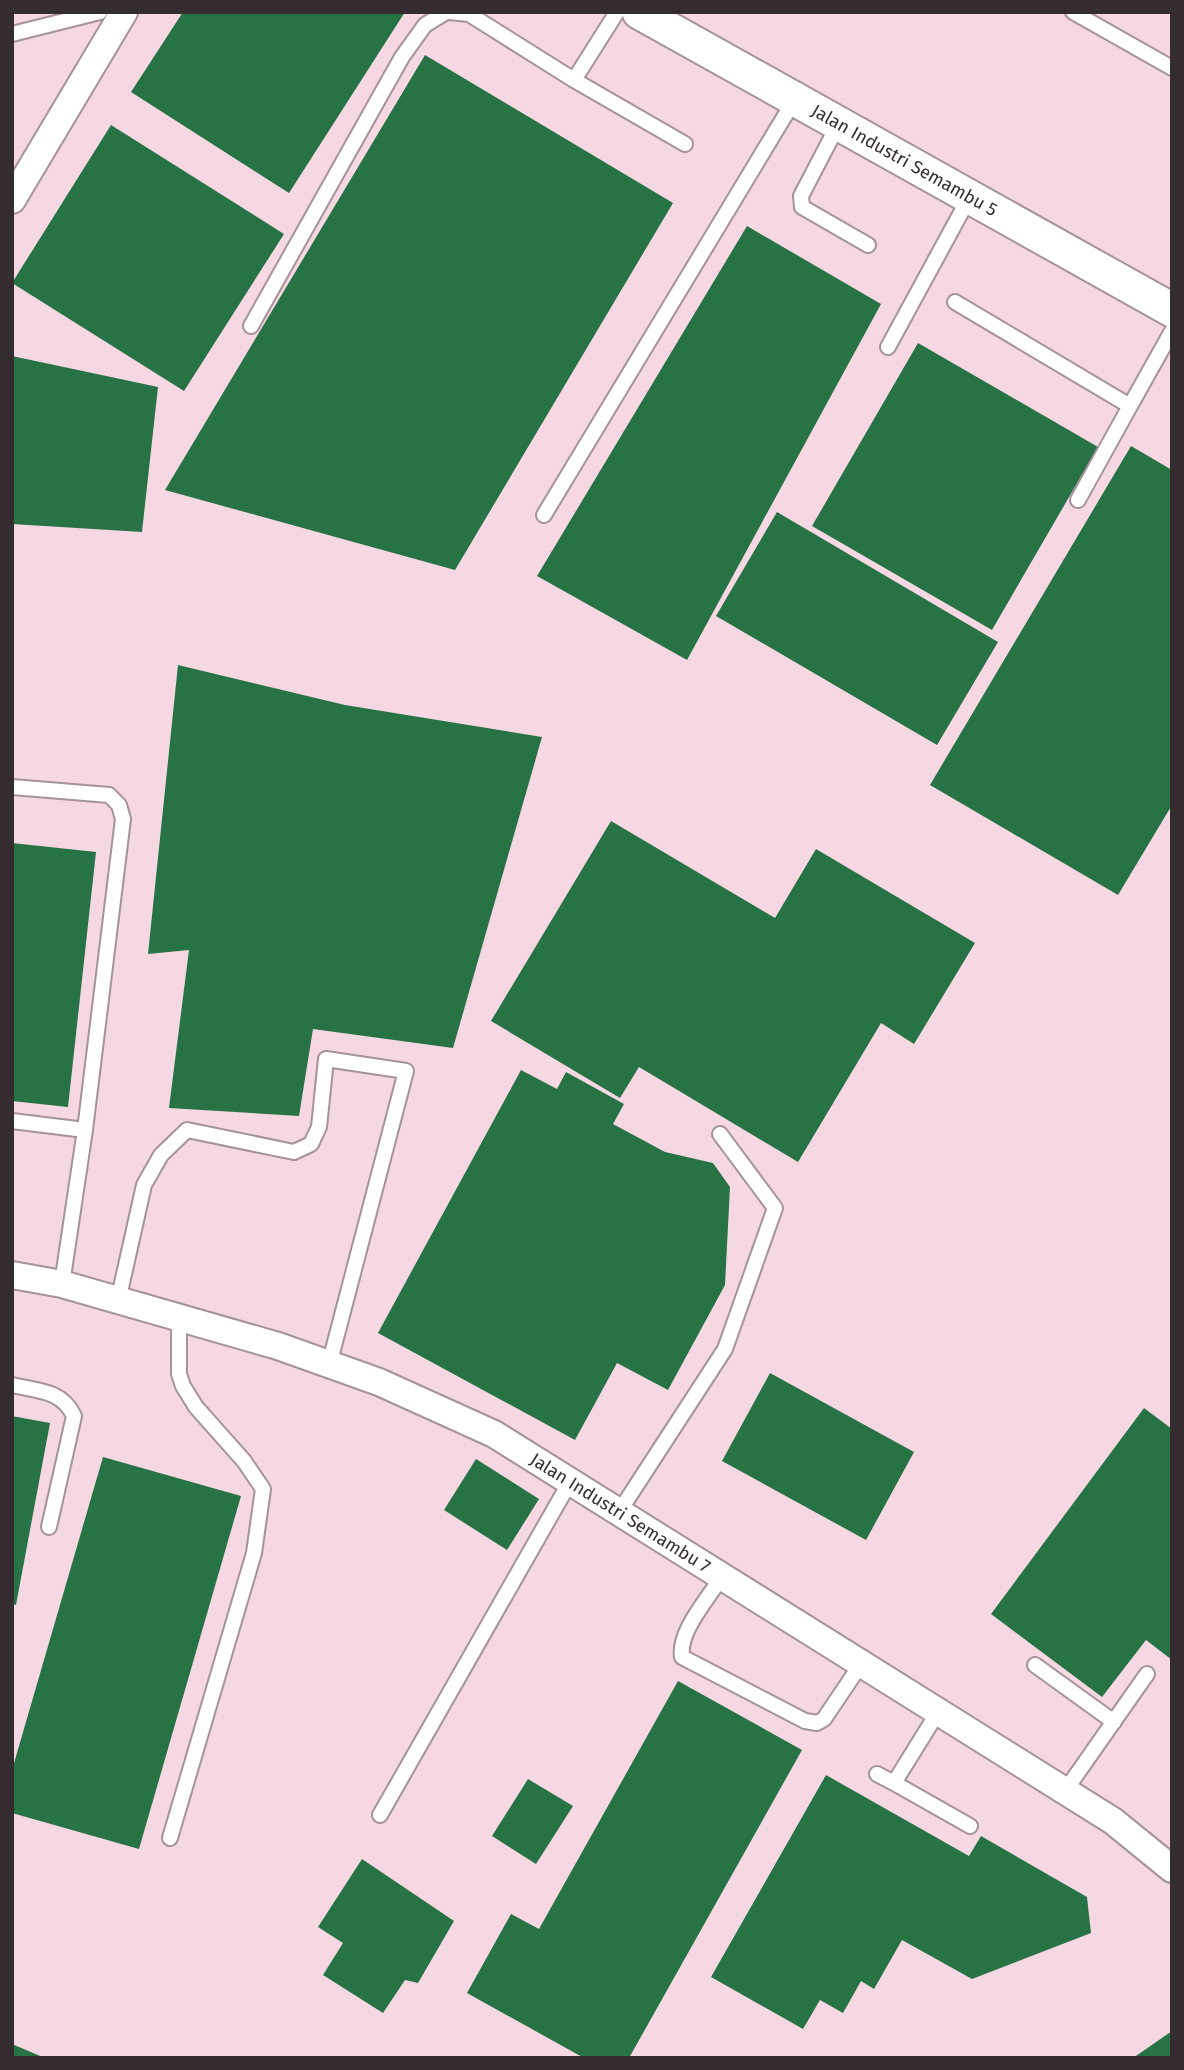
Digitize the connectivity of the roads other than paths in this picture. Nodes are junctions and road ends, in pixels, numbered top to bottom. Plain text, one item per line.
1 (100, 12) edge
2 (124, 12) edge
3 (448, 12) edge
4 (617, 12) edge
5 (639, 12) edge
6 (1073, 12) edge
7 (12, 34) edge
8 (1172, 68) edge
9 (574, 80) junction
10 (795, 99) junction
11 (838, 125) junction
12 (685, 144) dead end
13 (969, 198) junction
14 (12, 200) edge
15 (868, 245) dead end
16 (955, 302) dead end
17 (1172, 310) edge
18 (251, 326) dead end
19 (1172, 331) edge
20 (888, 347) dead end
21 (1129, 406) junction
22 (1078, 500) dead end
23 (544, 515) dead end
24 (12, 787) edge
25 (12, 1121) edge
26 (85, 1130) junction
27 (720, 1134) dead end
28 (12, 1275) edge
29 (62, 1284) junction
30 (118, 1301) junction
31 (179, 1318) junction
32 (329, 1364) junction
33 (12, 1385) edge
34 (570, 1480) junction
35 (619, 1512) junction
36 (48, 1527) dead end
37 (722, 1576) junction
38 (861, 1664) junction
39 (1035, 1665) dead end
40 (1147, 1674) dead end
41 (938, 1712) junction
42 (1114, 1721) junction
43 (877, 1774) dead end
44 (894, 1783) junction
45 (1065, 1791) junction
46 (380, 1815) dead end
47 (970, 1826) dead end
48 (170, 1838) dead end
49 (1172, 1868) edge

1 - 7 lane
2 - 14 street
3 - 9 lane
3 - 18 lane
4 - 9 lane
5 - 10 street, Jalan Industri Semambu 5
6 - 8 lane
9 - 12 lane
10 - 11 street, Jalan Industri Semambu 5
10 - 23 lane
11 - 13 street, Jalan Industri Semambu 5
11 - 15 lane
13 - 17 street, Jalan Industri Semambu 5
13 - 20 lane
16 - 21 lane
19 - 21 lane
21 - 22 lane
24 - 26 lane
25 - 26 lane
26 - 29 lane
27 - 35 lane
28 - 29 street, Jalan Industri Semambu 7
29 - 30 street, Jalan Industri Semambu 7
30 - 31 street, Jalan Industri Semambu 7
30 - 32 lane
31 - 32 street, Jalan Industri Semambu 7
31 - 48 lane
32 - 34 street, Jalan Industri Semambu 7
33 - 36 lane
34 - 35 street, Jalan Industri Semambu 7
34 - 46 lane
35 - 37 street, Jalan Industri Semambu 7
37 - 38 street, Jalan Industri Semambu 7
37 - 38 lane
38 - 41 street, Jalan Industri Semambu 7
39 - 42 lane
40 - 42 lane
41 - 44 lane
41 - 45 street, Jalan Industri Semambu 7
42 - 45 lane
43 - 44 lane
44 - 47 lane
45 - 49 street, Jalan Industri Semambu 7

